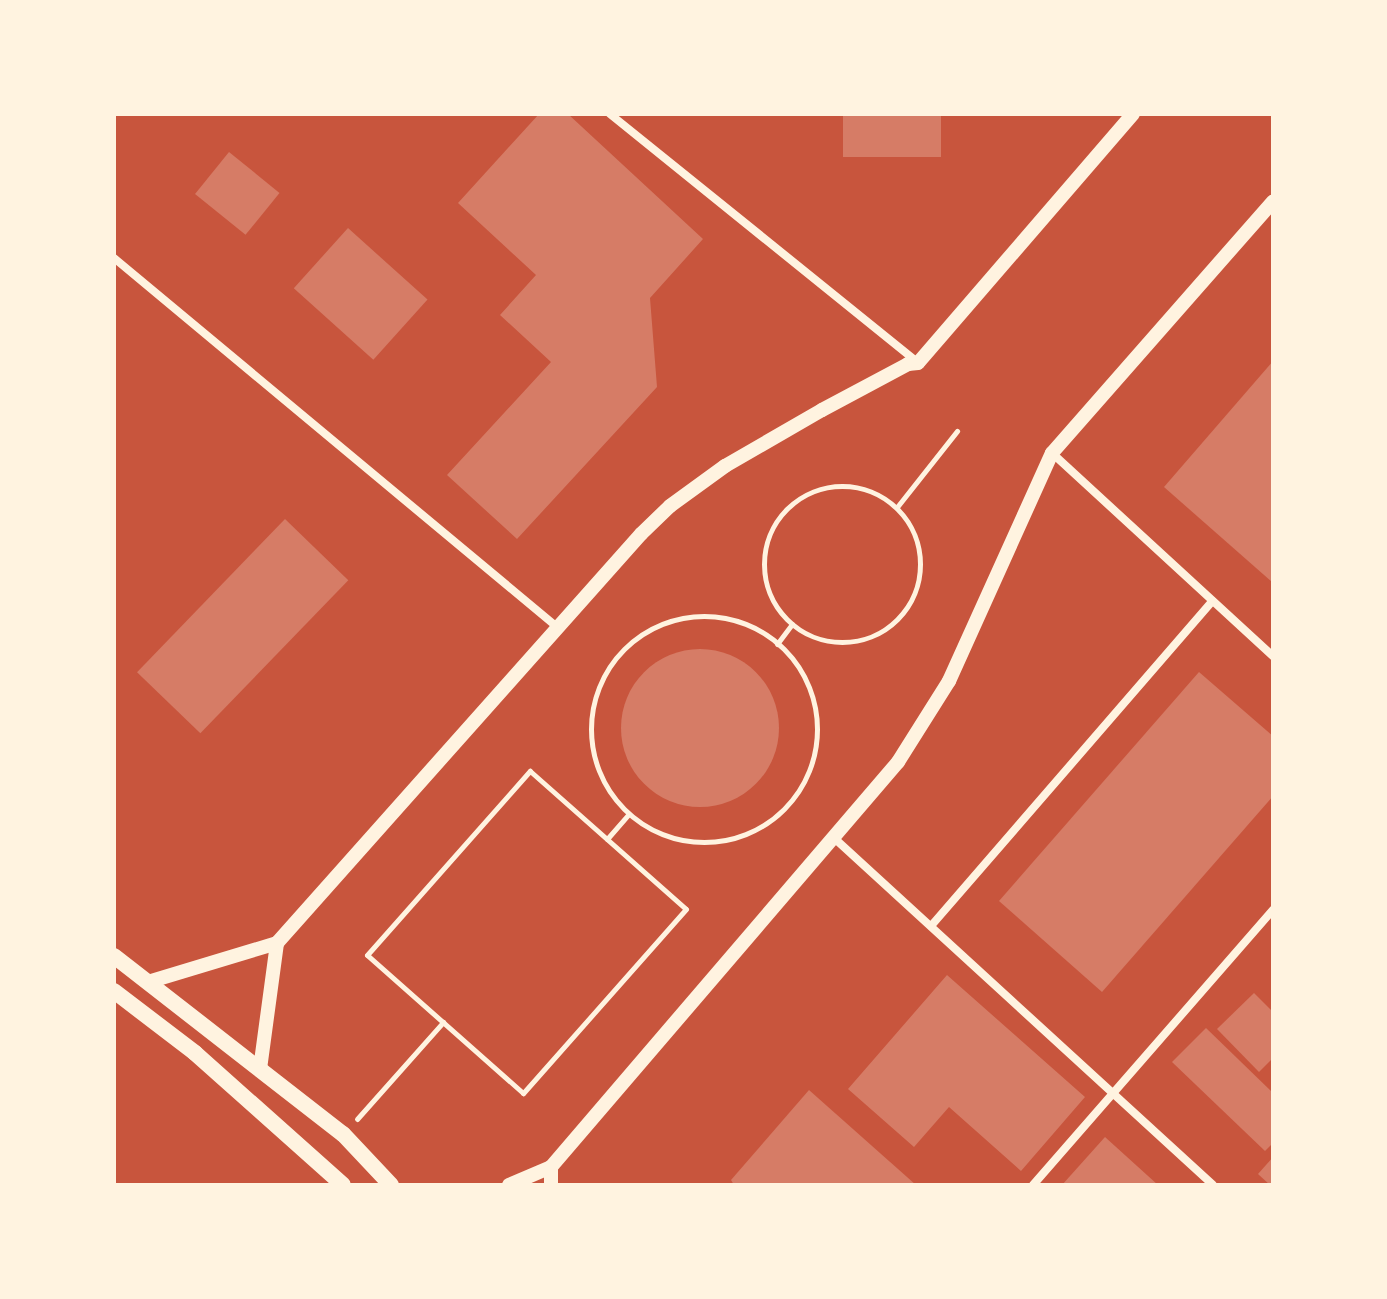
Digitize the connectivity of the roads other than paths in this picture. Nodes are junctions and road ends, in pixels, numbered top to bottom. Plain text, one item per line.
1 (610, 114) edge
2 (1133, 114) edge
3 (1273, 201) edge
4 (114, 258) edge
5 (918, 363) junction
6 (1052, 453) junction
7 (1213, 601) junction
8 (557, 627) junction
9 (1273, 656) edge
10 (833, 837) junction
11 (1273, 910) edge
12 (931, 926) junction
13 (277, 943) junction
14 (114, 956) edge
15 (148, 982) junction
16 (114, 991) edge
17 (260, 1069) junction
18 (1112, 1092) junction
19 (551, 1167) junction
20 (343, 1185) edge
21 (391, 1185) edge
22 (509, 1185) edge
23 (551, 1185) edge
24 (1033, 1185) edge
25 (1213, 1185) edge

1 - 5 street
2 - 5 street
3 - 6 street
4 - 8 street
5 - 8 street
6 - 7 street
6 - 10 street
7 - 9 street
7 - 12 street
8 - 13 street
10 - 12 street
10 - 19 street
11 - 18 street
12 - 18 street
13 - 15 street
13 - 17 street
14 - 15 main road
15 - 17 main road
16 - 20 main road
17 - 21 main road
18 - 24 street
18 - 25 street
19 - 22 street
19 - 23 street

